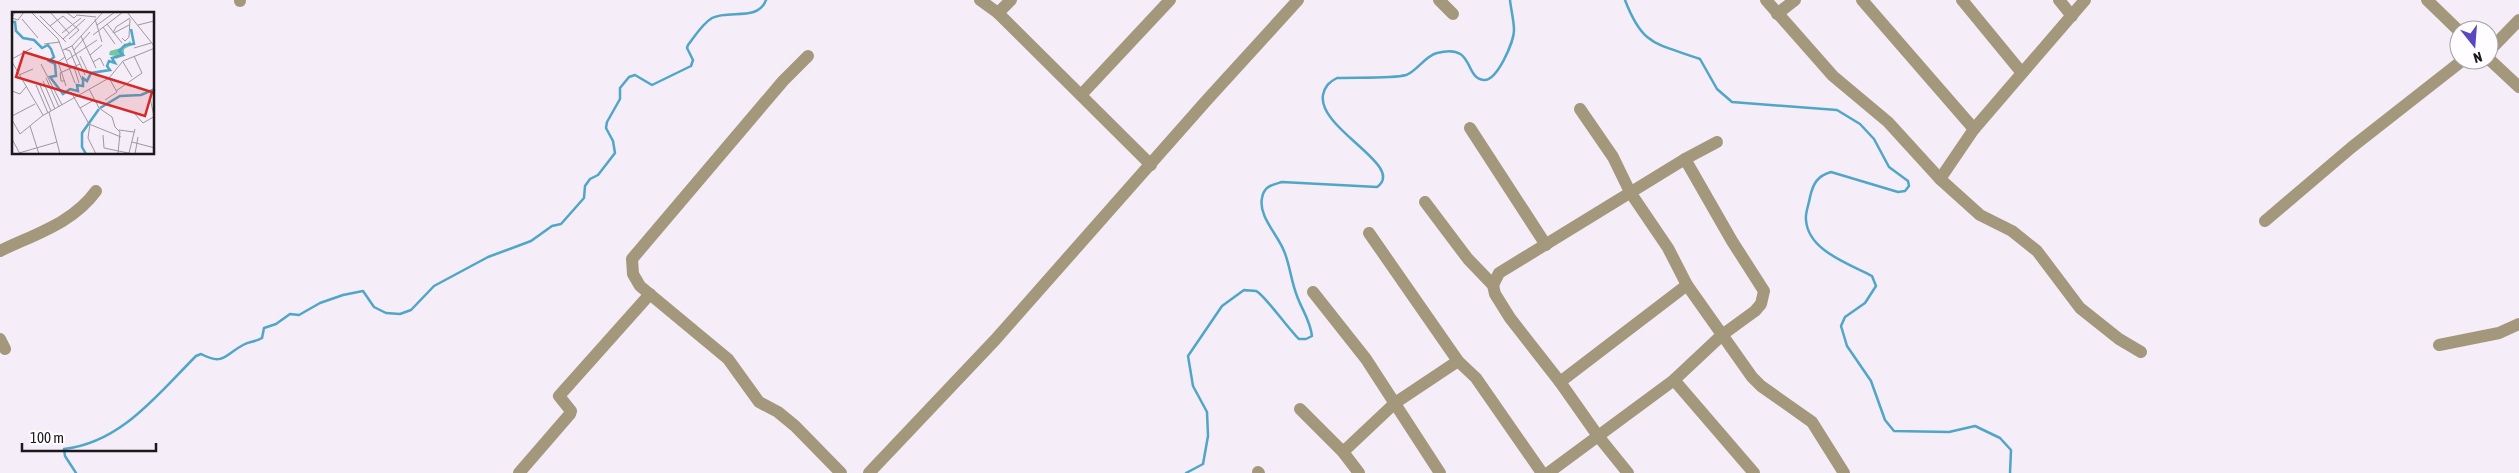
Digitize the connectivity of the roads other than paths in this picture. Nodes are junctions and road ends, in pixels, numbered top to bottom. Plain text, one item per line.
1 (980, 0) edge
2 (1011, 0) edge
3 (1170, 0) edge
4 (1298, 0) edge
5 (1439, 0) edge
6 (1766, 0) edge
7 (1795, 0) edge
8 (1862, 0) edge
9 (1962, 0) edge
10 (2059, 0) edge
11 (2085, 0) edge
12 (2427, 0) edge
13 (998, 13) junction
14 (1453, 14) dead end
15 (1777, 14) junction
16 (2072, 16) junction
17 (2519, 20) edge
18 (2449, 21) edge
19 (2499, 41) edge
20 (808, 56) dead end
21 (2499, 68) edge
22 (2450, 70) edge
23 (2022, 73) junction
24 (2519, 87) edge
25 (1081, 95) junction
26 (1580, 109) dead end
27 (1470, 128) dead end
28 (1974, 129) junction
29 (1717, 142) dead end
30 (1685, 159) junction
31 (1151, 164) junction
32 (1940, 179) junction
33 (96, 191) dead end
34 (1630, 192) junction
35 (1425, 202) dead end
36 (2265, 221) dead end
37 (1369, 233) dead end
38 (1546, 244) junction
39 (0, 251) edge
40 (1493, 285) junction
41 (1687, 285) junction
42 (1313, 292) dead end
43 (650, 294) junction
44 (2519, 324) edge
45 (1722, 335) junction
46 (2439, 345) dead end
47 (2141, 352) dead end
48 (1458, 360) junction
49 (1674, 380) junction
50 (1560, 382) junction
51 (1395, 403) junction
52 (1300, 409) dead end
53 (1598, 436) junction
54 (1343, 452) junction
55 (519, 473) edge
56 (841, 473) edge
57 (869, 473) edge
58 (1359, 473) edge
59 (1440, 473) edge
60 (1542, 473) edge
61 (1548, 473) edge
62 (1628, 473) edge
63 (1754, 473) edge
64 (1844, 473) edge

1 - 13 street
2 - 13 street
3 - 25 street
4 - 31 street
5 - 14 street
6 - 15 street
7 - 15 street
8 - 28 street
9 - 23 street
10 - 16 street
11 - 16 street
12 - 18 street
13 - 25 street
15 - 32 street
16 - 23 street
17 - 19 street
20 - 43 street
21 - 24 street
22 - 36 street
23 - 28 street
25 - 31 street
26 - 34 street
27 - 38 street
28 - 32 street
29 - 30 street
30 - 34 street
30 - 45 street
31 - 57 street
32 - 47 street
33 - 39 street
34 - 38 street
34 - 41 street
35 - 40 street
37 - 48 street
38 - 40 street
40 - 50 street
41 - 45 street
41 - 50 street
42 - 51 street
43 - 55 street
43 - 56 street
44 - 46 street
45 - 49 street
45 - 64 street
48 - 51 street
48 - 60 street
49 - 53 street
49 - 63 street
50 - 53 street
51 - 54 street
51 - 59 street
52 - 54 street
53 - 61 street
53 - 62 street
54 - 58 street

